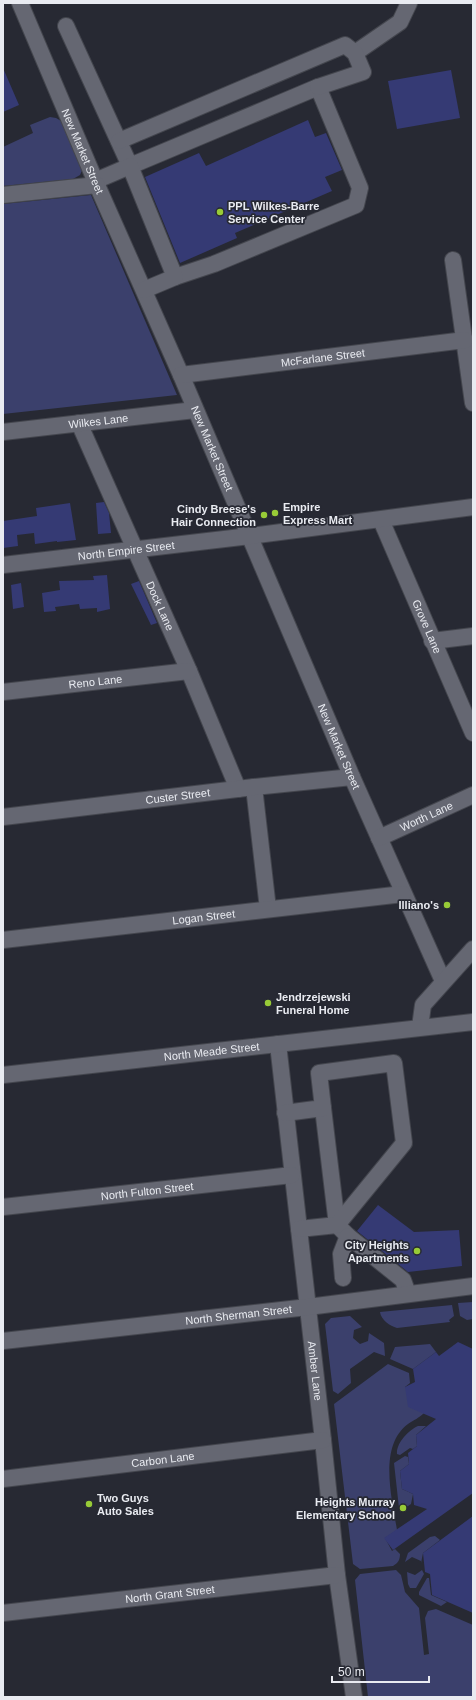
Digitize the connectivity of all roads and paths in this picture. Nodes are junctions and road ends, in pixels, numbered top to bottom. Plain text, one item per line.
1 (20, 3) edge
2 (409, 3) edge
3 (66, 26) dead end
4 (355, 53) junction
5 (318, 87) junction
6 (119, 141) junction
7 (130, 166) junction
8 (96, 183) junction
9 (3, 195) edge
10 (453, 260) dead end
11 (175, 277) junction
12 (144, 290) junction
13 (465, 340) junction
14 (181, 375) junction
15 (473, 403) edge
16 (195, 410) junction
17 (79, 423) junction
18 (3, 432) edge
19 (473, 508) edge
20 (381, 520) junction
21 (250, 536) junction
22 (135, 550) junction
23 (3, 565) edge
24 (473, 636) edge
25 (432, 641) junction
26 (188, 671) junction
27 (3, 692) edge
28 (473, 733) edge
29 (352, 777) junction
30 (254, 787) junction
31 (238, 789) junction
32 (473, 795) edge
33 (3, 816) edge
34 (379, 838) junction
35 (403, 894) junction
36 (268, 909) junction
37 (3, 940) edge
38 (473, 949) edge
39 (443, 981) junction
40 (473, 1022) edge
41 (420, 1027) junction
42 (278, 1044) junction
43 (3, 1075) edge
44 (323, 1108) junction
45 (285, 1113) junction
46 (292, 1175) junction
47 (3, 1208) edge
48 (299, 1229) junction
49 (343, 1231) junction
50 (343, 1278) dead end
51 (473, 1286) edge
52 (408, 1294) junction
53 (308, 1307) junction
54 (3, 1341) edge
55 (324, 1440) junction
56 (3, 1479) edge
57 (338, 1575) junction
58 (3, 1613) edge
59 (354, 1697) edge

1 - 8 street, New Market Street
2 - 4 street
3 - 6 street
4 - 5 street
4 - 6 street
5 - 7 street
5 - 11 street
6 - 7 street
7 - 8 street
7 - 11 street
8 - 9 street
8 - 12 street, New Market Street
10 - 13 street
11 - 12 street
12 - 14 street, New Market Street
13 - 14 street, McFarlane Street
13 - 15 street
14 - 16 street, New Market Street
16 - 17 street, Wilkes Lane
16 - 21 street, New Market Street
17 - 18 street, Wilkes Lane
17 - 22 street, Dock Lane
19 - 20 street, North Empire Street
20 - 21 street, North Empire Street
20 - 25 street, Grove Lane
21 - 22 street, North Empire Street
21 - 29 street, New Market Street
22 - 23 street, North Empire Street
22 - 26 street, Dock Lane
24 - 25 street
25 - 28 street, Grove Lane
26 - 27 street, Reno Lane
26 - 31 street, Dock Lane
29 - 30 street, Custer Street
29 - 34 street, New Market Street
30 - 31 street, Custer Street
30 - 36 street
31 - 33 street, Custer Street
32 - 34 street, Worth Lane
34 - 35 street, New Market Street
35 - 36 street, Logan Street
35 - 39 street, New Market Street
36 - 37 street, Logan Street
38 - 39 street
39 - 41 street
40 - 41 street, North Meade Street
41 - 42 street, North Meade Street
42 - 43 street, North Meade Street
42 - 45 street, Amber Lane
44 - 45 street
44 - 49 street
44 - 49 street
45 - 46 street, Amber Lane
46 - 47 street, North Fulton Street
46 - 48 street, Amber Lane
48 - 49 street
48 - 53 street, Amber Lane
49 - 50 street
49 - 52 street
51 - 52 street, North Sherman Street
52 - 53 street, North Sherman Street
53 - 54 street, North Sherman Street
53 - 55 street, Amber Lane
55 - 56 street, Carbon Lane
55 - 57 street, Amber Lane
57 - 58 street, North Grant Street
57 - 59 street, Amber Lane

